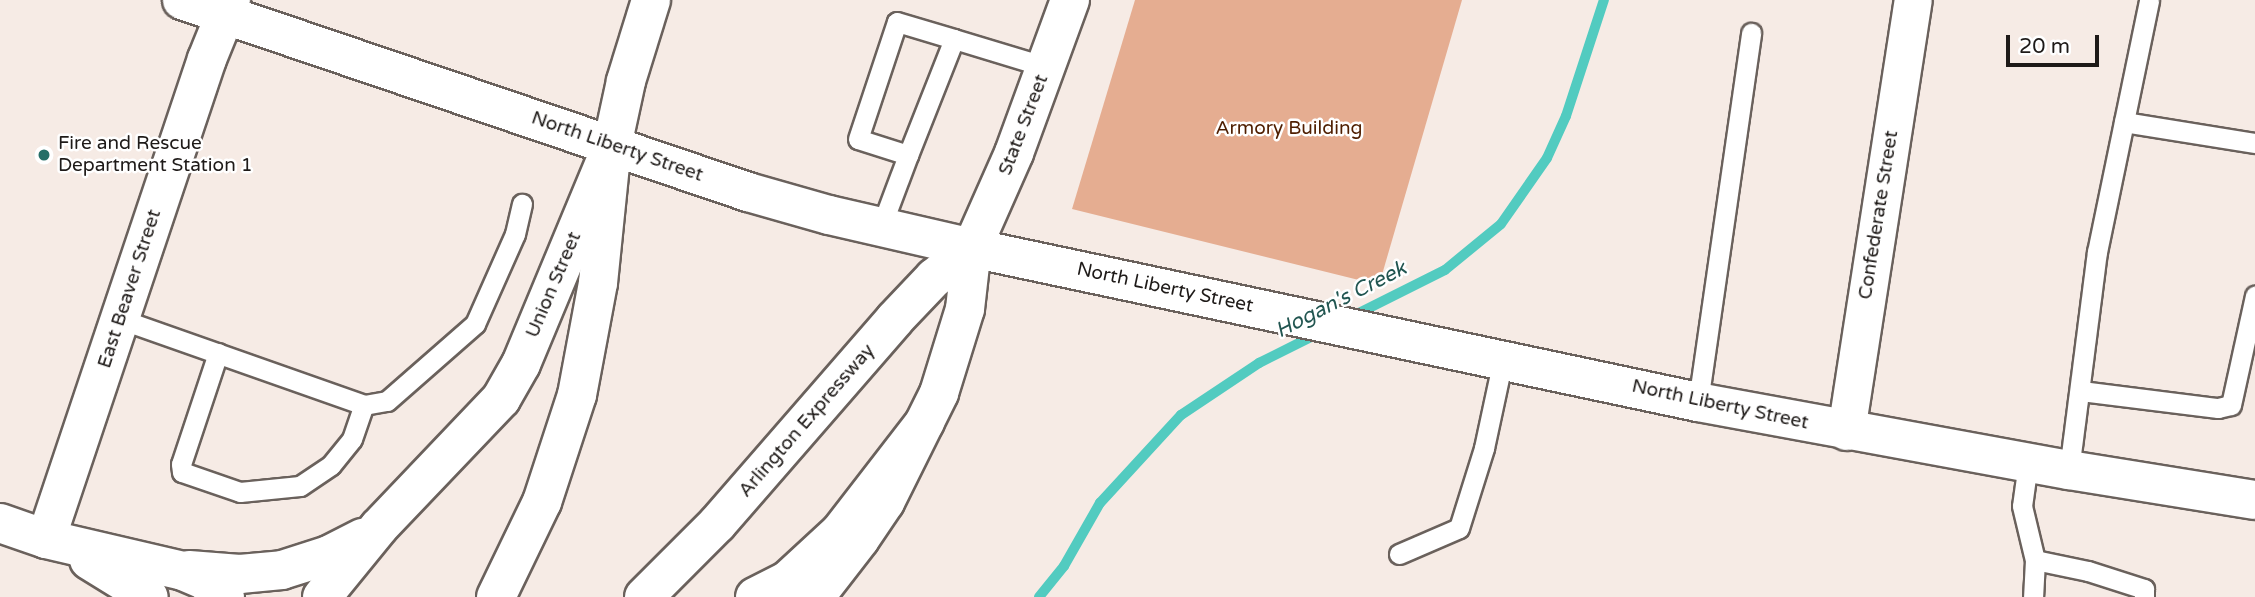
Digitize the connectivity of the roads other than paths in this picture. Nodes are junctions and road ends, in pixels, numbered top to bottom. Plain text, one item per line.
1 (182, 0) edge
2 (651, 0) edge
3 (1070, 0) edge
4 (1913, 0) edge
5 (2148, 0) edge
6 (228, 7) edge
7 (1751, 33) dead end
8 (954, 39) junction
9 (1047, 67) junction
10 (2124, 122) junction
11 (2255, 143) edge
12 (612, 146) junction
13 (908, 155) junction
14 (522, 204) dead end
15 (881, 227) junction
16 (972, 248) junction
17 (2255, 296) edge
18 (120, 319) junction
19 (219, 353) junction
20 (1503, 359) junction
21 (2081, 391) junction
22 (1698, 402) junction
23 (364, 405) junction
24 (925, 422) junction
25 (1846, 431) junction
26 (2028, 463) junction
27 (2069, 470) junction
28 (2255, 500) edge
29 (0, 523) edge
30 (379, 527) junction
31 (46, 539) junction
32 (1399, 554) dead end
33 (2035, 560) junction
34 (160, 582) edge
35 (225, 597) edge
36 (322, 597) edge
37 (496, 597) edge
38 (644, 597) edge
39 (755, 597) edge
40 (815, 597) edge
41 (2033, 597) edge
42 (2144, 597) edge

1 - 6 main road, North Liberty Street
2 - 12 main road, Union Street
3 - 9 main road, State Street
4 - 25 street, Confederate Street
5 - 10 lane
6 - 12 main road, North Liberty Street
6 - 18 main road, East Beaver Street
7 - 22 lane
8 - 9 lane
8 - 13 lane
8 - 13 lane
9 - 16 main road, State Street
10 - 11 lane
10 - 21 lane
12 - 15 main road, North Liberty Street
12 - 30 main road, Union Street
12 - 37 main road
13 - 15 lane
14 - 23 lane
15 - 16 main road, North Liberty Street
16 - 20 main road, North Liberty Street
16 - 24 main road, State Street
16 - 38 main road, Arlington Expressway
17 - 21 lane
18 - 19 lane
18 - 31 main road, East Beaver Street
19 - 23 lane
19 - 23 lane
20 - 22 main road, North Liberty Street
20 - 32 lane
21 - 27 lane
22 - 25 main road, North Liberty Street
24 - 39 main road
24 - 40 main road
25 - 26 main road, North Liberty Street
26 - 27 main road, North Liberty Street
26 - 33 lane
27 - 28 main road, North Liberty Street
29 - 31 main road
30 - 34 main road, Union Street
30 - 36 main road, Union Street
31 - 34 main road
33 - 41 lane
33 - 42 lane
34 - 35 main road

